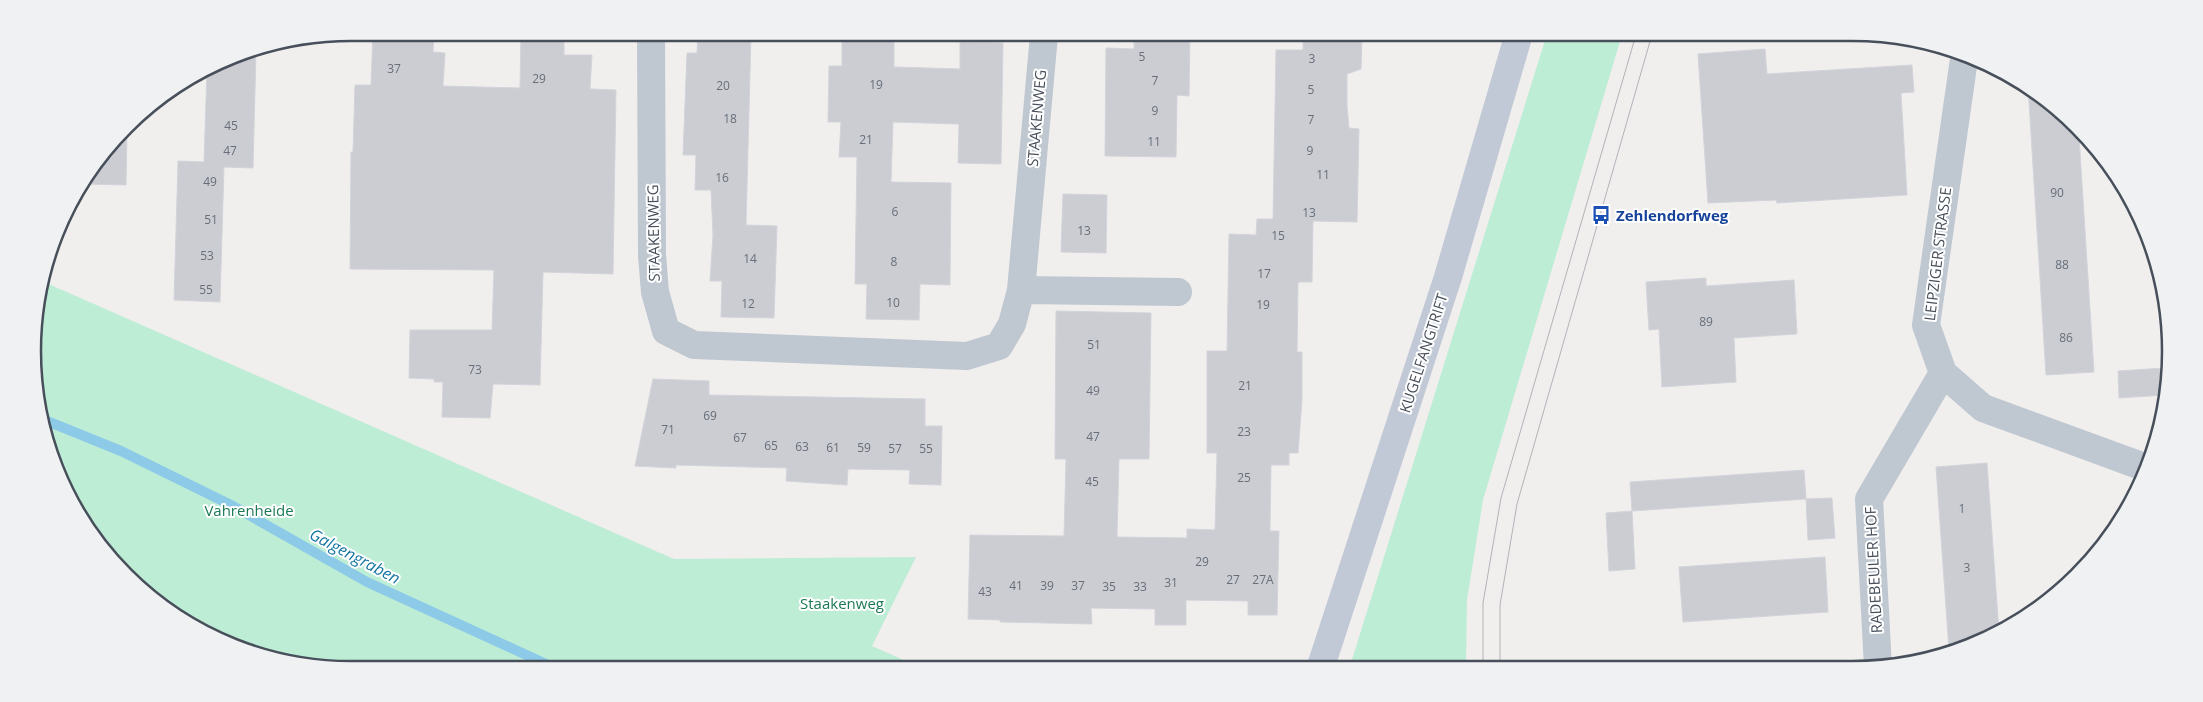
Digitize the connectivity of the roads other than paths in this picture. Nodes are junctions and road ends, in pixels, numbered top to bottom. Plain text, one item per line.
1 (652, 41) edge
2 (1043, 41) edge
3 (1517, 41) edge
4 (1964, 62) edge
5 (1021, 290) junction
6 (1178, 292) dead end
7 (1943, 373) junction
8 (2140, 465) edge
9 (1878, 659) edge
10 (1323, 661) edge

1 - 5 street, STAAKENWEG
2 - 5 street, STAAKENWEG
3 - 10 street, KUGELFANGTRIFT
4 - 7 street, LEIPZIGER STRASSE
5 - 6 street
7 - 8 street, LEIPZIGER STRASSE
7 - 9 street, RADEBEULER HOF

